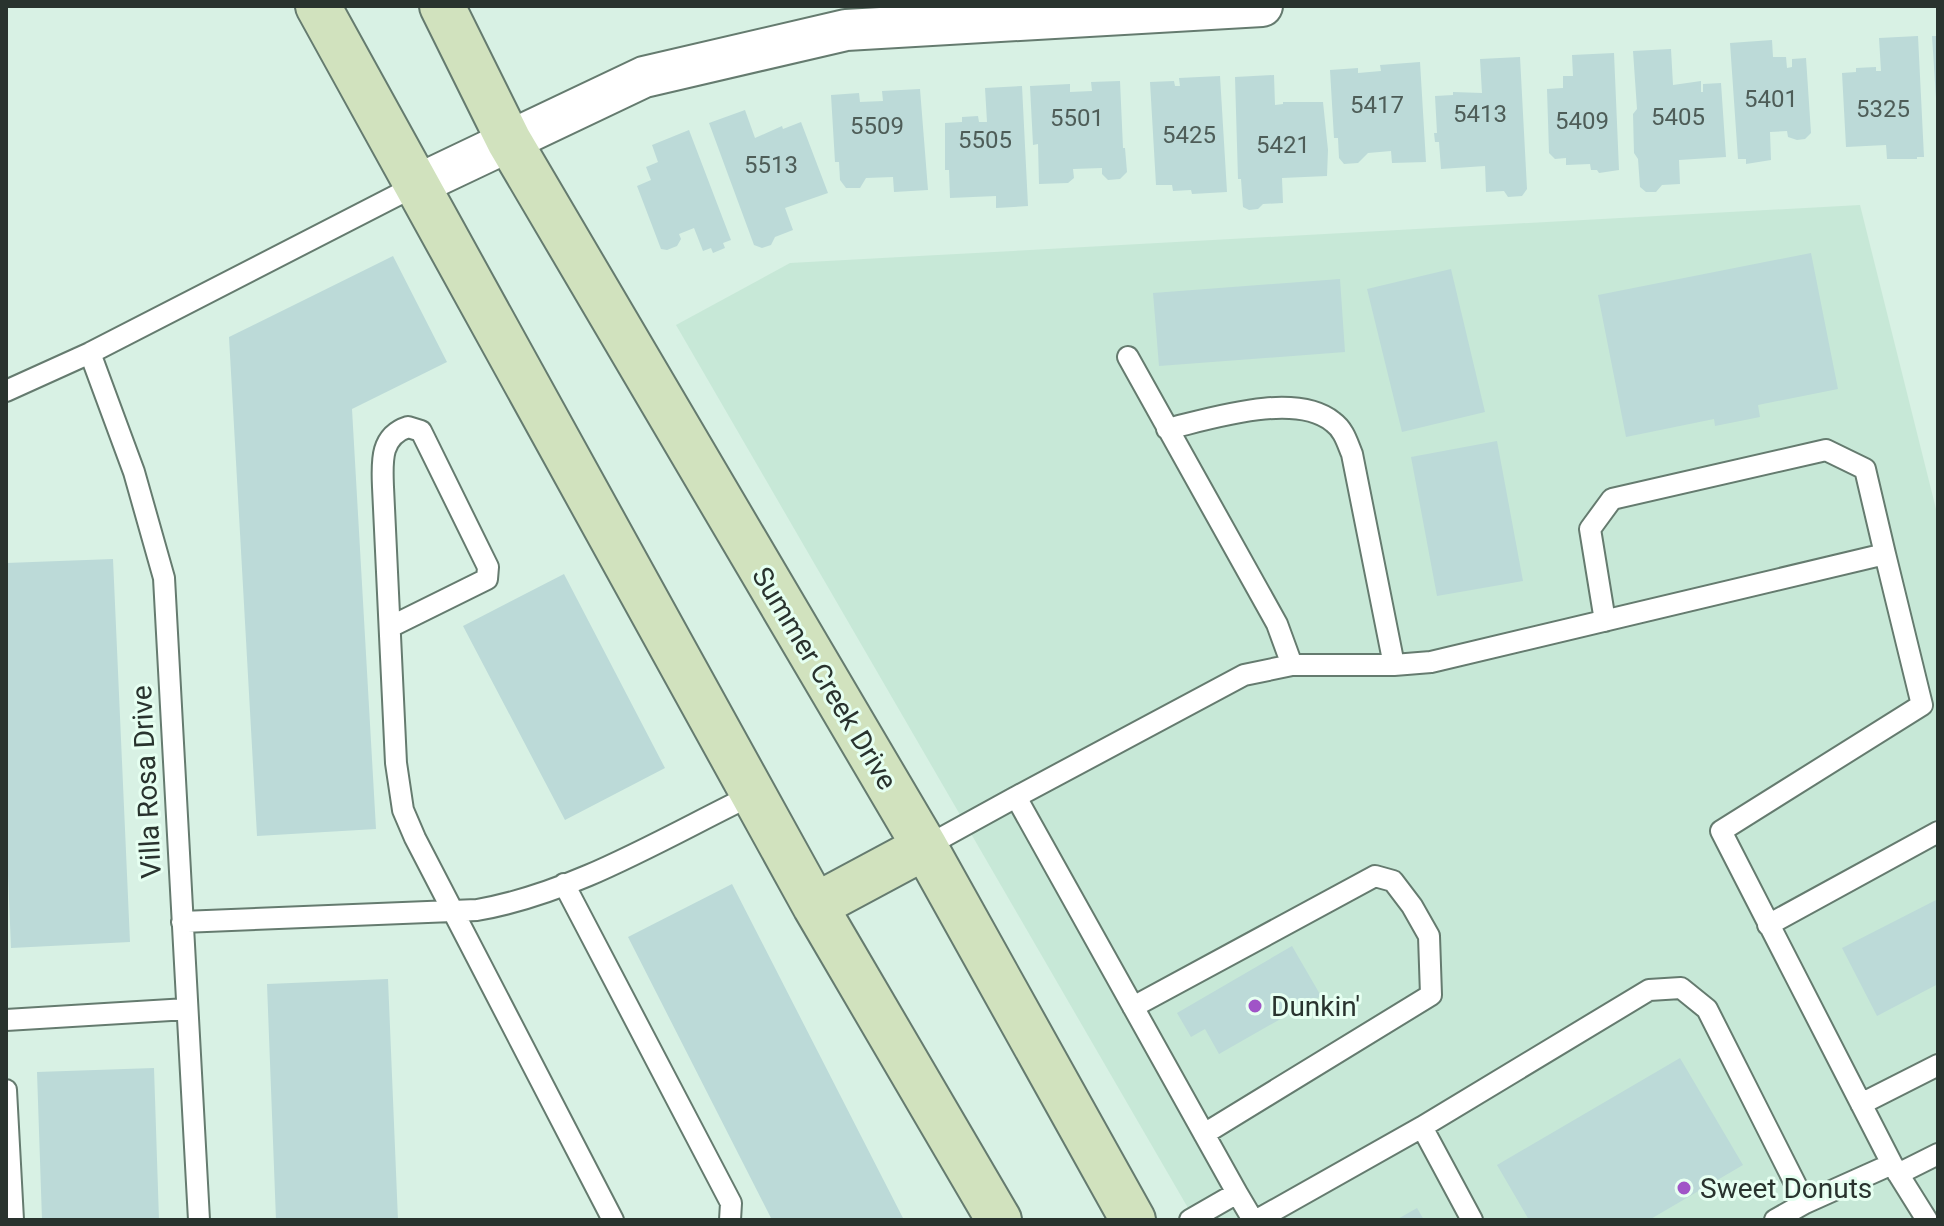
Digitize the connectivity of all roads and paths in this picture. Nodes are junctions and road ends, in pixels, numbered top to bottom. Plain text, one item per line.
1 (318, 6) edge
2 (442, 6) edge
3 (1262, 6) edge
4 (509, 141) junction
5 (417, 185) junction
6 (90, 353) junction
7 (1128, 357) dead end
8 (6, 391) edge
9 (1167, 429) junction
10 (1885, 554) junction
11 (1605, 621) junction
12 (390, 627) junction
13 (1292, 665) junction
14 (1394, 665) junction
15 (754, 794) junction
16 (1016, 797) junction
17 (1938, 832) edge
18 (925, 847) junction
19 (564, 884) junction
20 (815, 906) junction
21 (454, 911) junction
22 (182, 922) junction
23 (1768, 925) junction
24 (1133, 1007) junction
25 (187, 1009) junction
26 (6, 1020) edge
27 (1938, 1065) edge
28 (6, 1090) edge
29 (1861, 1104) junction
30 (1422, 1127) junction
31 (1204, 1134) junction
32 (1938, 1154) edge
33 (1895, 1169) junction
34 (1237, 1193) junction
35 (1805, 1203) junction
36 (13, 1220) edge
37 (199, 1220) edge
38 (613, 1220) edge
39 (730, 1220) edge
40 (999, 1220) edge
41 (1133, 1220) edge
42 (1190, 1220) edge
43 (1255, 1220) edge
44 (1472, 1220) edge
45 (1775, 1220) edge
46 (1927, 1220) edge

1 - 5 main road
2 - 4 main road, Summer Creek Drive
3 - 4 street
4 - 5 street
4 - 18 main road, Summer Creek Drive
5 - 6 lane
5 - 15 main road
6 - 8 lane
6 - 22 lane, Villa Rosa Drive
7 - 9 lane
9 - 13 lane
9 - 14 lane
10 - 11 lane
10 - 11 lane
10 - 23 lane
11 - 14 lane
12 - 12 lane
12 - 21 lane
13 - 14 lane
13 - 16 lane
15 - 19 lane
15 - 20 main road
16 - 18 lane
16 - 24 lane
17 - 23 lane
18 - 20 main road
18 - 41 main road, Summer Creek Drive
19 - 21 lane
19 - 39 lane
20 - 40 main road
21 - 22 lane
21 - 38 lane
22 - 25 lane, Villa Rosa Drive
23 - 29 lane
24 - 31 lane
24 - 31 lane
25 - 26 lane
25 - 37 lane, Villa Rosa Drive
27 - 29 lane
28 - 36 lane
29 - 33 lane
30 - 35 lane
30 - 43 lane
30 - 44 lane
31 - 34 lane
32 - 33 lane
33 - 35 lane
33 - 46 lane
34 - 42 lane
34 - 43 lane
35 - 45 lane

